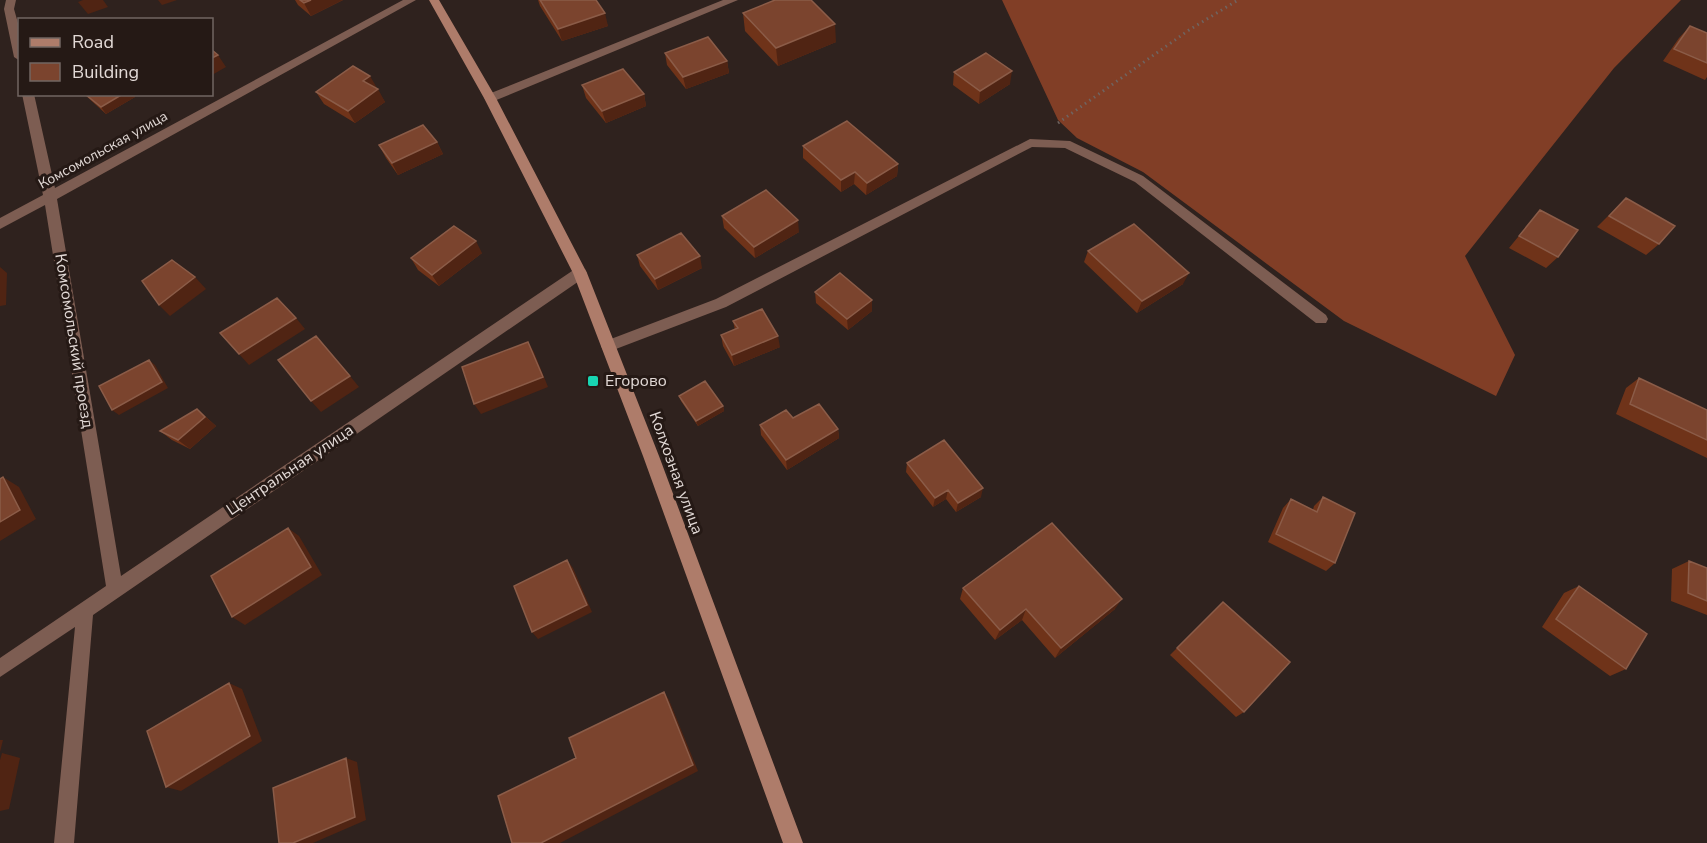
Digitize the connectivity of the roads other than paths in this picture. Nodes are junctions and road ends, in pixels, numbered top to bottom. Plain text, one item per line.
1 (10, 0) edge
2 (411, 0) edge
3 (434, 0) edge
4 (733, 0) edge
5 (18, 48) edge
6 (28, 96) edge
7 (490, 98) junction
8 (50, 196) junction
9 (0, 224) edge
10 (580, 273) junction
11 (1321, 319) dead end
12 (608, 346) junction
13 (115, 589) junction
14 (85, 609) junction
15 (0, 668) edge
16 (64, 843) edge
17 (793, 843) edge

1 - 5 street
2 - 8 street, Комсомольская улица
3 - 7 main road, Колхозная улица
4 - 7 street
6 - 8 street, Комсомольский проезд
7 - 10 main road, Колхозная улица
8 - 9 street, Комсомольская улица
8 - 13 street, Комсомольский проезд
10 - 12 main road, Колхозная улица
10 - 13 street, Центральная улица
11 - 12 street
12 - 17 main road, Колхозная улица
13 - 14 street, Центральная улица
14 - 15 street, Центральная улица
14 - 16 street

